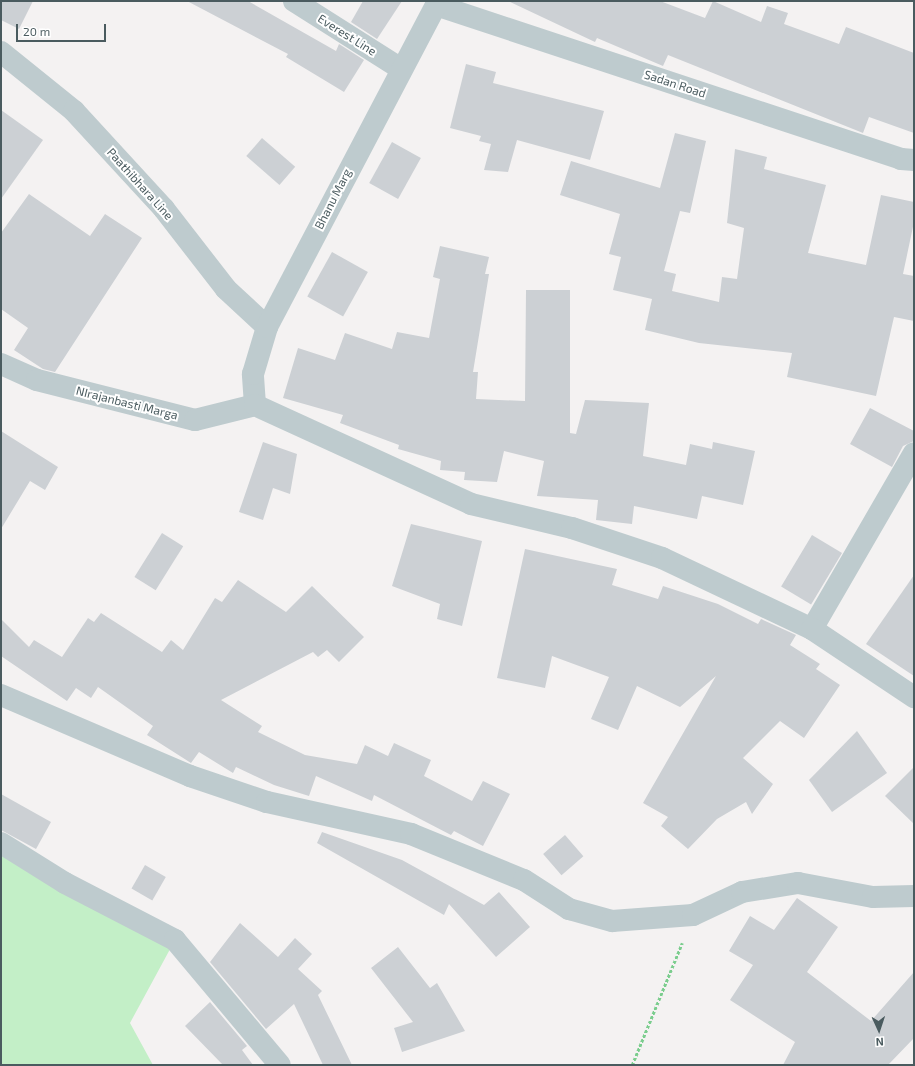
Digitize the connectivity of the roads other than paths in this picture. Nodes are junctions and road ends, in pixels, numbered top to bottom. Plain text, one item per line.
1 (294, 1) edge
2 (437, 3) edge
3 (1, 52) edge
4 (401, 69) junction
5 (914, 160) edge
6 (267, 327) junction
7 (1, 364) edge
8 (255, 404) junction
9 (914, 453) edge
10 (812, 629) junction
11 (1, 695) edge
12 (914, 697) edge
13 (1, 843) edge
14 (914, 896) edge
15 (280, 1065) edge

1 - 4 street, Everest Line
2 - 4 street, Bhanu Marg
2 - 5 street, Sadan Road
3 - 6 street, Paathibhara Line
4 - 6 street, Bhanu Marg
6 - 8 street, Bhanu Marg
7 - 8 street, NIrajanbasti Marga
8 - 10 street
9 - 10 street
10 - 12 street
11 - 14 street
13 - 15 street

